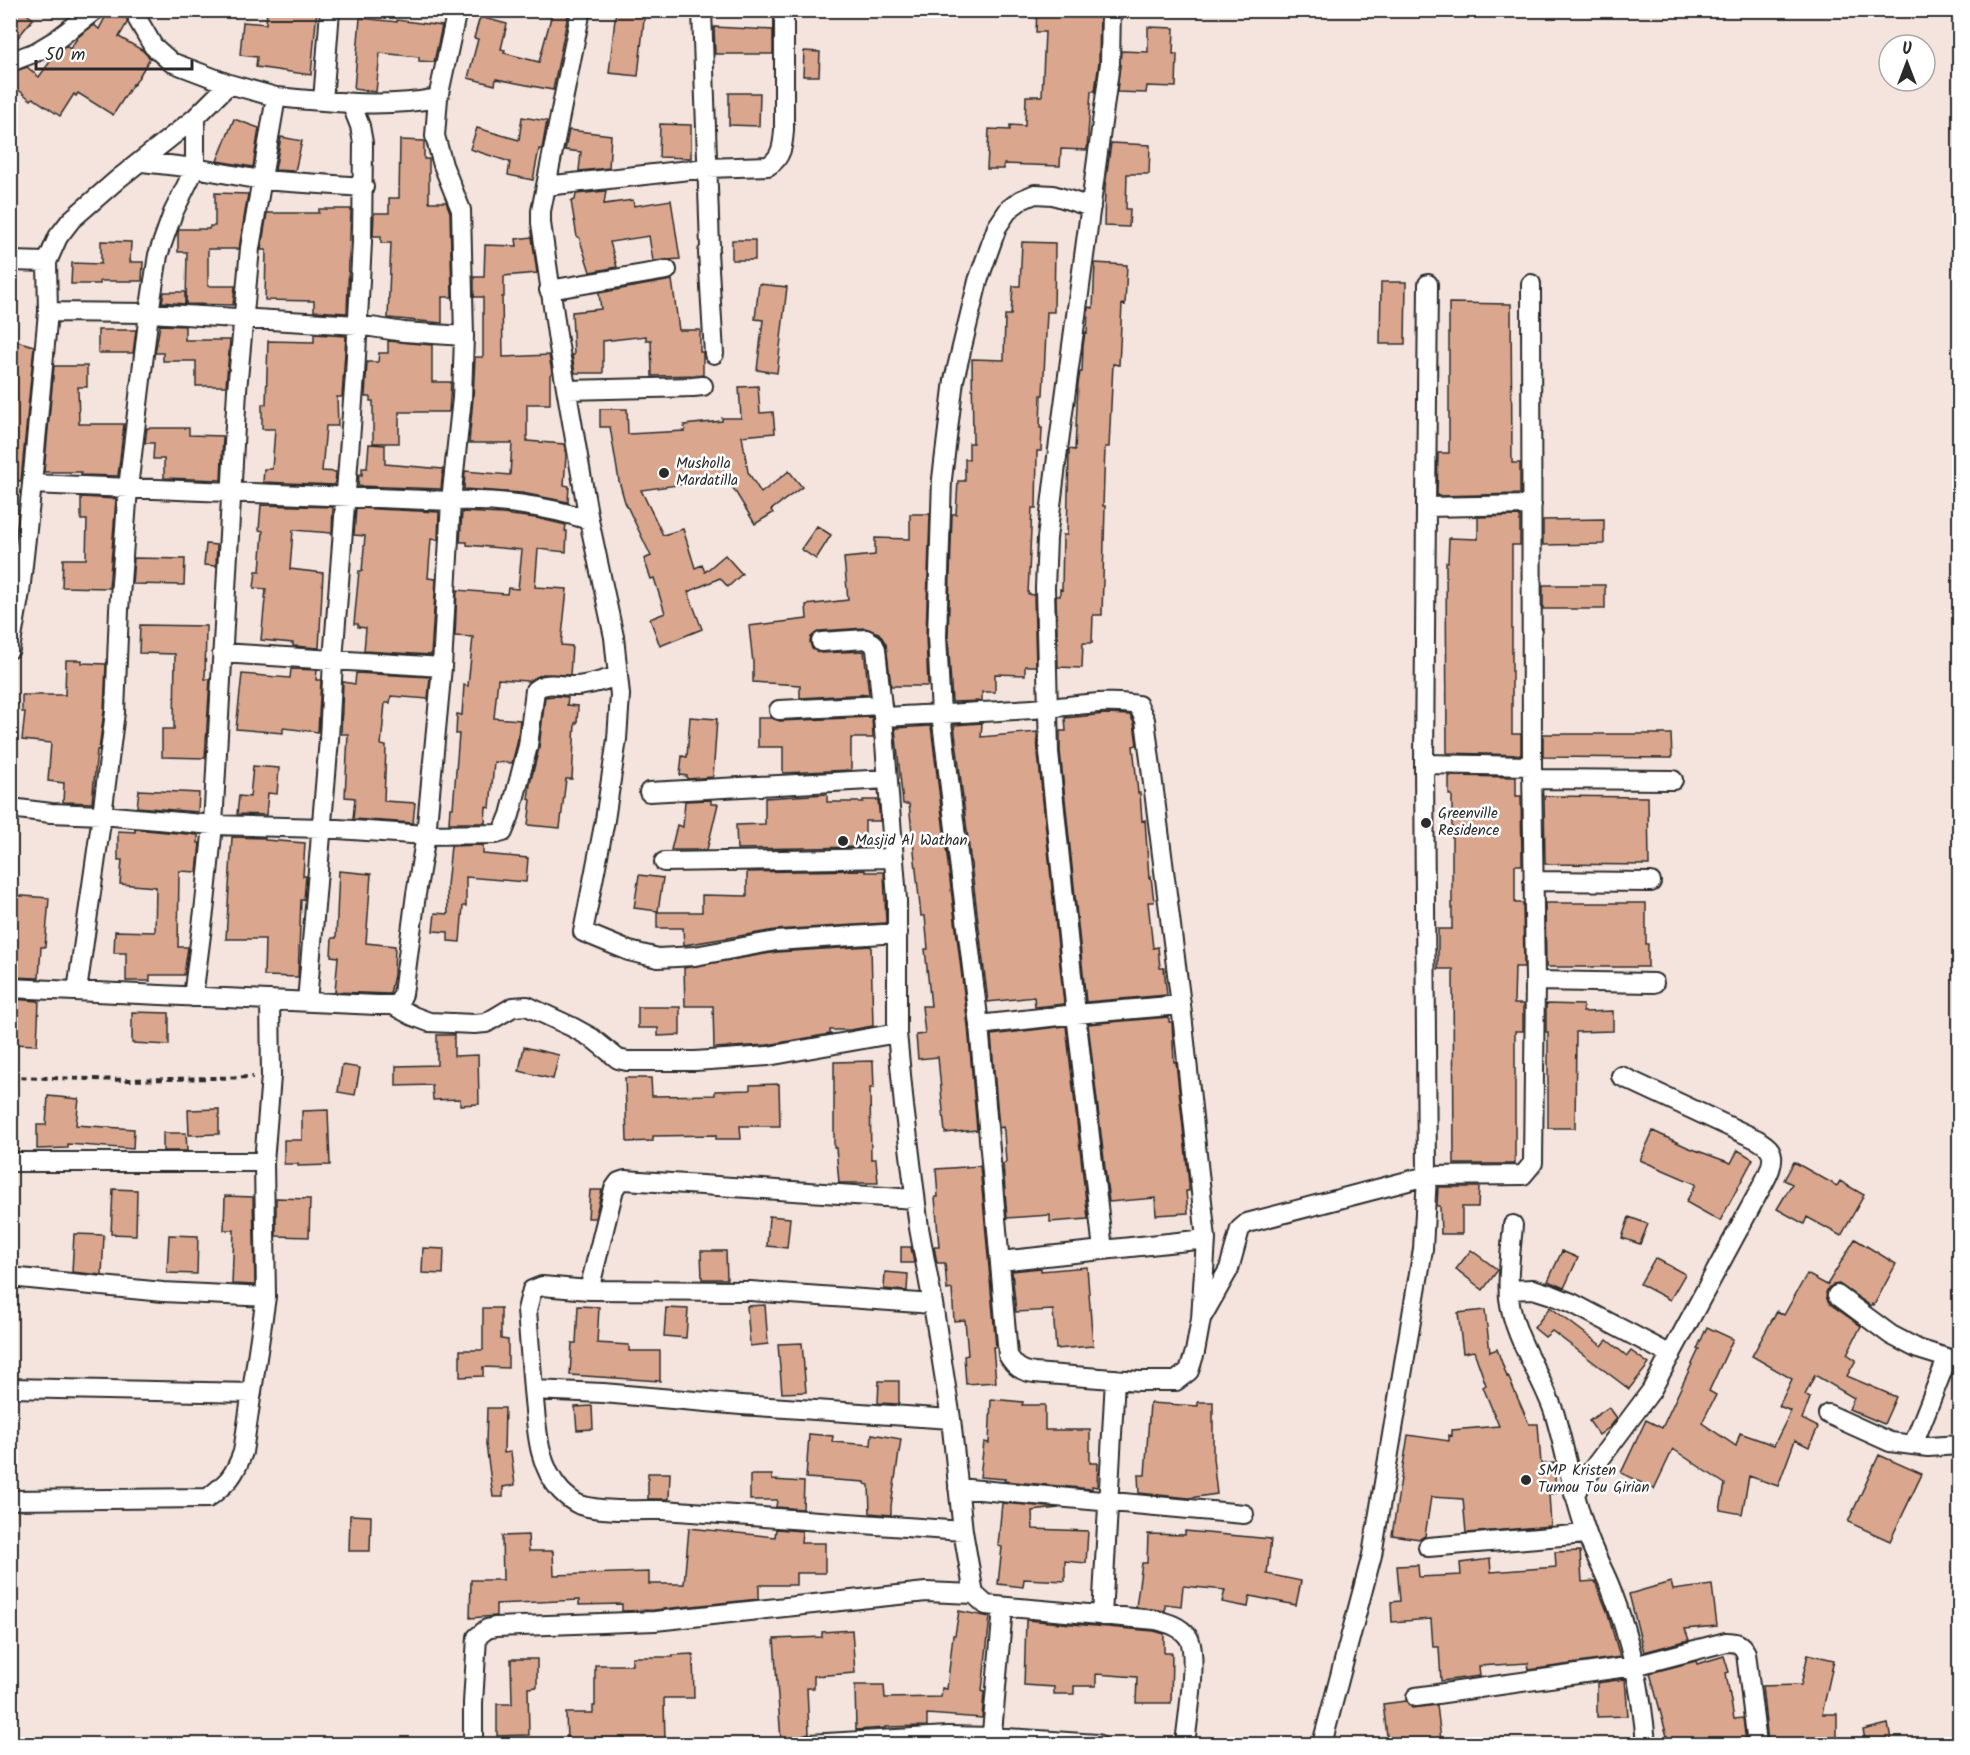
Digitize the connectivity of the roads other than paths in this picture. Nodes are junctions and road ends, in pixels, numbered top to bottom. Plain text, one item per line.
1 (95, 10) edge
2 (138, 10) edge
3 (330, 10) edge
4 (457, 10) edge
5 (581, 10) edge
6 (702, 10) edge
7 (784, 10) edge
8 (1111, 10) edge
9 (10, 62) edge
10 (229, 84) junction
11 (276, 97) junction
12 (438, 98) junction
13 (323, 101) junction
14 (351, 103) junction
15 (195, 118) junction
16 (142, 162) junction
17 (195, 168) junction
18 (707, 168) junction
19 (261, 180) junction
20 (546, 186) junction
21 (364, 187) junction
22 (1091, 207) junction
23 (10, 261) edge
24 (47, 262) junction
25 (667, 270) dead end
26 (1428, 284) dead end
27 (1531, 284) dead end
28 (549, 290) junction
29 (48, 312) junction
30 (149, 314) junction
31 (243, 318) junction
32 (358, 325) junction
33 (464, 336) junction
34 (714, 354) dead end
35 (703, 386) dead end
36 (567, 390) junction
37 (32, 484) junction
38 (128, 488) junction
39 (231, 492) junction
40 (346, 497) junction
41 (451, 501) junction
42 (1532, 506) junction
43 (1426, 507) junction
44 (589, 520) junction
45 (15, 592) edge
46 (821, 642) dead end
47 (10, 649) edge
48 (222, 653) junction
49 (333, 660) junction
50 (442, 667) junction
51 (618, 676) junction
52 (1047, 708) junction
53 (779, 710) dead end
54 (883, 711) junction
55 (941, 714) junction
56 (1424, 764) junction
57 (1532, 772) junction
58 (888, 779) junction
59 (1673, 780) dead end
60 (649, 792) dead end
61 (10, 808) edge
62 (102, 815) junction
63 (213, 825) junction
64 (323, 828) junction
65 (426, 835) junction
66 (894, 858) junction
67 (664, 862) dead end
68 (1533, 880) junction
69 (1651, 882) dead end
70 (898, 933) junction
71 (1535, 981) junction
72 (1654, 983) dead end
73 (10, 988) edge
74 (77, 991) junction
75 (193, 996) junction
76 (270, 1000) junction
77 (307, 1002) junction
78 (393, 1005) junction
79 (1181, 1005) junction
80 (1076, 1014) junction
81 (979, 1025) junction
82 (897, 1033) junction
83 (1621, 1076) dead end
84 (10, 1162) edge
85 (264, 1162) junction
86 (1427, 1176) junction
87 (915, 1199) junction
88 (1513, 1225) dead end
89 (1206, 1239) junction
90 (1103, 1250) junction
91 (1000, 1262) junction
92 (10, 1277) edge
93 (589, 1290) junction
94 (1509, 1290) junction
95 (1837, 1295) dead end
96 (266, 1297) junction
97 (933, 1304) junction
98 (1201, 1319) junction
99 (1671, 1355) junction
100 (1953, 1360) edge
101 (1115, 1379) junction
102 (10, 1388) edge
103 (533, 1390) junction
104 (252, 1393) junction
105 (1828, 1414) dead end
106 (951, 1419) junction
107 (1913, 1445) junction
108 (1959, 1445) edge
109 (958, 1488) junction
110 (1574, 1494) junction
111 (10, 1500) edge
112 (1107, 1502) junction
113 (1244, 1514) dead end
114 (963, 1531) junction
115 (1586, 1534) junction
116 (1428, 1547) dead end
117 (974, 1594) junction
118 (1003, 1608) junction
119 (1102, 1616) junction
120 (1634, 1666) junction
121 (1416, 1697) dead end
122 (992, 1741) edge
123 (1065, 1743) edge
124 (473, 1744) edge
125 (809, 1744) edge
126 (1097, 1744) edge
127 (1185, 1744) edge
128 (1322, 1744) edge
129 (1646, 1744) edge
130 (1757, 1744) edge

1 - 9 street
2 - 10 street
3 - 13 street
4 - 12 street
5 - 20 street
6 - 18 street
7 - 18 street
8 - 22 street
10 - 11 street
10 - 15 street
11 - 13 street
11 - 19 street
12 - 14 street
12 - 33 street
13 - 14 street
14 - 21 street
15 - 16 street
15 - 17 street
16 - 17 street
16 - 24 street
17 - 19 street
17 - 30 street
18 - 20 street
18 - 34 street
19 - 21 street
19 - 31 street
20 - 28 street
21 - 32 street
22 - 52 street
22 - 55 street
23 - 24 street
24 - 29 street
25 - 28 street
26 - 43 street
27 - 42 street
28 - 36 street
29 - 30 street
29 - 37 street
30 - 31 street
30 - 38 street
31 - 32 street
31 - 39 street
32 - 33 street
32 - 40 street
33 - 41 street
35 - 36 street
36 - 44 street
37 - 38 street
37 - 45 street
38 - 39 street
38 - 62 street
39 - 40 street
39 - 48 street
40 - 41 street
40 - 49 street
41 - 44 street
41 - 50 street
42 - 43 street
42 - 57 street
43 - 56 street
44 - 51 street
45 - 47 street
46 - 54 street
48 - 49 street
48 - 63 street
49 - 50 street
49 - 64 street
50 - 65 street
51 - 65 street
51 - 70 street
52 - 55 street
52 - 79 street
52 - 80 street
53 - 54 street
54 - 55 street
54 - 58 street
55 - 81 street
56 - 57 street
56 - 86 street
57 - 59 street
57 - 68 street
58 - 60 street
58 - 66 street
61 - 62 street
62 - 63 street
62 - 74 street
63 - 64 street
63 - 75 street
64 - 65 street
64 - 77 street
65 - 78 street
66 - 67 street
66 - 70 street
68 - 69 street
68 - 71 street
70 - 82 street
71 - 72 street
71 - 86 street
73 - 74 street
74 - 75 street
75 - 76 street
76 - 77 street
76 - 85 street
77 - 78 street
78 - 82 street
79 - 80 street
79 - 89 street
80 - 81 street
80 - 90 street
81 - 91 street
82 - 87 street
83 - 99 street
84 - 85 street
85 - 96 street
86 - 98 street
86 - 128 street
87 - 93 street
87 - 97 street
88 - 94 street
89 - 90 street
89 - 98 street
90 - 91 street
91 - 101 street
92 - 96 street
93 - 97 street
93 - 103 street
94 - 99 street
94 - 110 street
95 - 100 street
96 - 104 street
97 - 106 street
98 - 101 street
99 - 110 street
100 - 107 street
101 - 112 street
102 - 104 street
103 - 106 street
103 - 114 street
104 - 111 street
105 - 107 street
106 - 109 street
107 - 108 street
109 - 112 street
109 - 114 street
110 - 115 street
112 - 113 street
112 - 119 street
114 - 117 street
115 - 116 street
115 - 120 street
117 - 118 street
117 - 124 street
118 - 119 street
118 - 122 street
119 - 127 street
120 - 121 street
120 - 129 street
120 - 130 street
122 - 123 street
122 - 125 street
123 - 126 street

